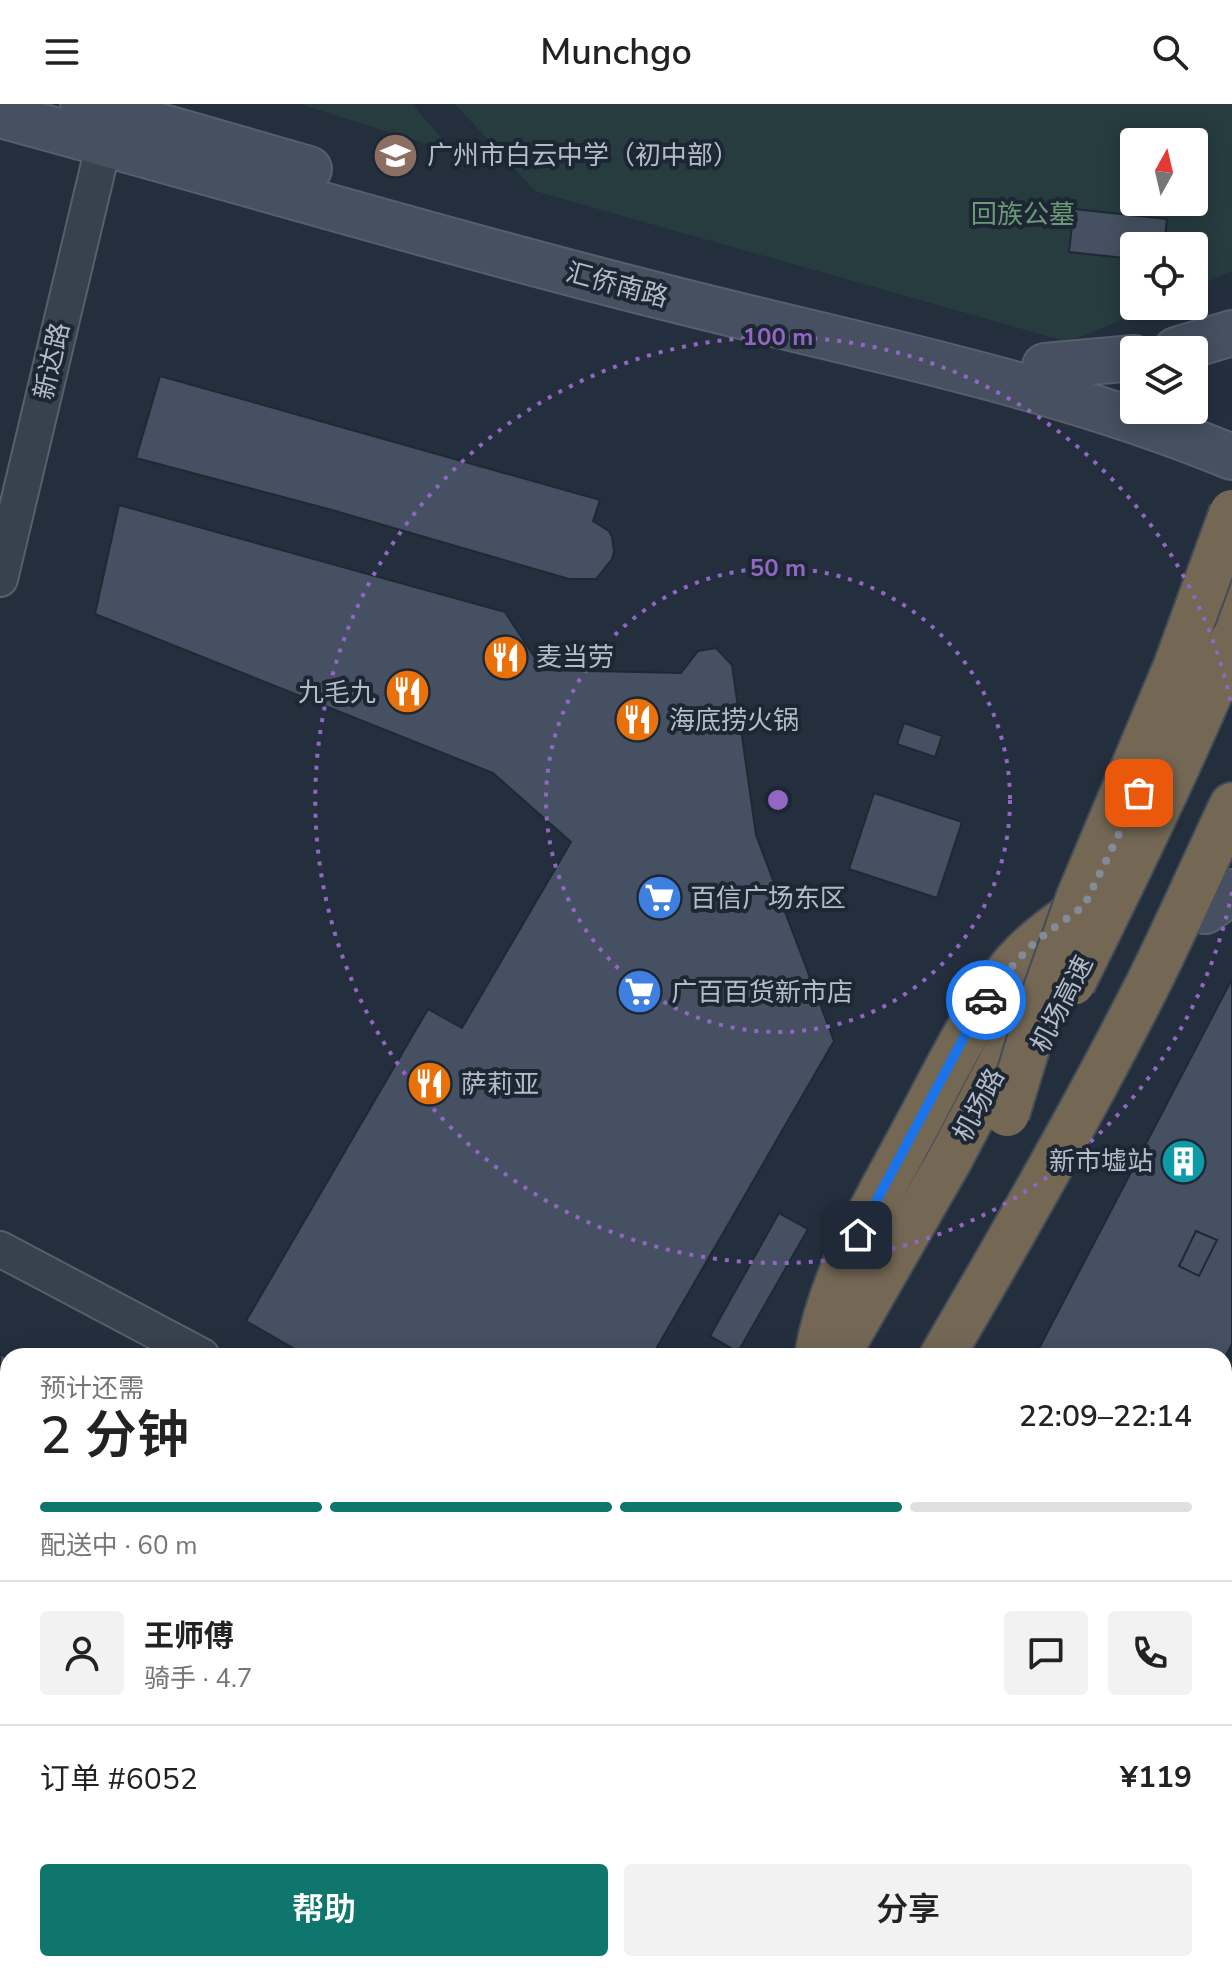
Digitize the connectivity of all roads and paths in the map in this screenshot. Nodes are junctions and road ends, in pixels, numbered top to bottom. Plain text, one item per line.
1 (83, 104) edge
2 (0, 115) edge
3 (104, 143) junction
4 (190, 151) junction
5 (1232, 333) edge
6 (1208, 340) edge
7 (1120, 359) edge
8 (1045, 366) junction
9 (1120, 387) edge
10 (1208, 416) edge
11 (1232, 425) edge
12 (1232, 457) edge
13 (1232, 512) edge
14 (0, 579) edge
15 (1232, 587) edge
16 (1232, 641) edge
17 (1232, 805) edge
18 (1232, 820) edge
19 (1232, 851) edge
20 (1219, 902) edge
21 (1084, 906) junction
22 (1149, 981) junction
23 (1007, 1114) junction
24 (0, 1249) edge
25 (187, 1348) edge
26 (819, 1348) edge
27 (842, 1348) edge
28 (874, 1348) edge
29 (947, 1348) edge
30 (968, 1348) edge

1 - 4 street, 汇侨南路
2 - 3 street, 汇侨南路
3 - 4 street, 汇侨南路
3 - 14 street, 新达路
4 - 8 street, 汇侨南路
4 - 12 street, 汇侨南路
5 - 6 street
7 - 8 street
8 - 9 street, 汇侨南路
10 - 11 street
13 - 23 highway, bridge
15 - 21 highway, 机场路
16 - 23 highway, 机场高速, bridge
17 - 22 highway
18 - 22 highway
19 - 20 highway
20 - 30 highway
21 - 26 highway
21 - 27 highway, 机场路
22 - 29 highway
23 - 28 highway, 机场高速
24 - 25 street

